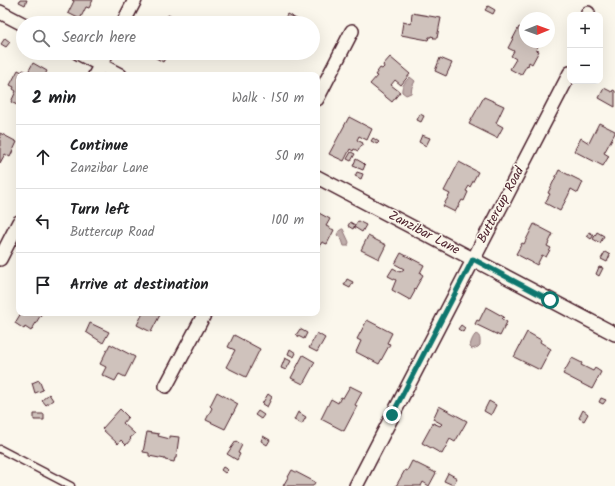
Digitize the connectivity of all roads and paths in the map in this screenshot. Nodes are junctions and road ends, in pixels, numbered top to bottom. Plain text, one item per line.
1 (135, 0) edge
2 (0, 12) edge
3 (127, 16) edge
4 (16, 20) edge
5 (352, 31) dead end
6 (86, 60) edge
7 (103, 60) edge
8 (98, 70) edge
9 (567, 79) edge
10 (320, 93) edge
11 (320, 179) edge
12 (16, 228) edge
13 (0, 259) edge
14 (473, 259) junction
15 (203, 316) edge
16 (615, 334) edge
17 (166, 386) dead end
18 (0, 449) edge
19 (71, 486) edge
20 (356, 486) edge

1 - 3 street
2 - 4 street
5 - 10 street
6 - 8 street
7 - 8 street
9 - 14 street, Buttercup Road
11 - 14 street, Zanzibar Lane
12 - 13 street
14 - 16 street, Zanzibar Lane
14 - 20 street, Buttercup Road
15 - 17 street
18 - 19 lane

